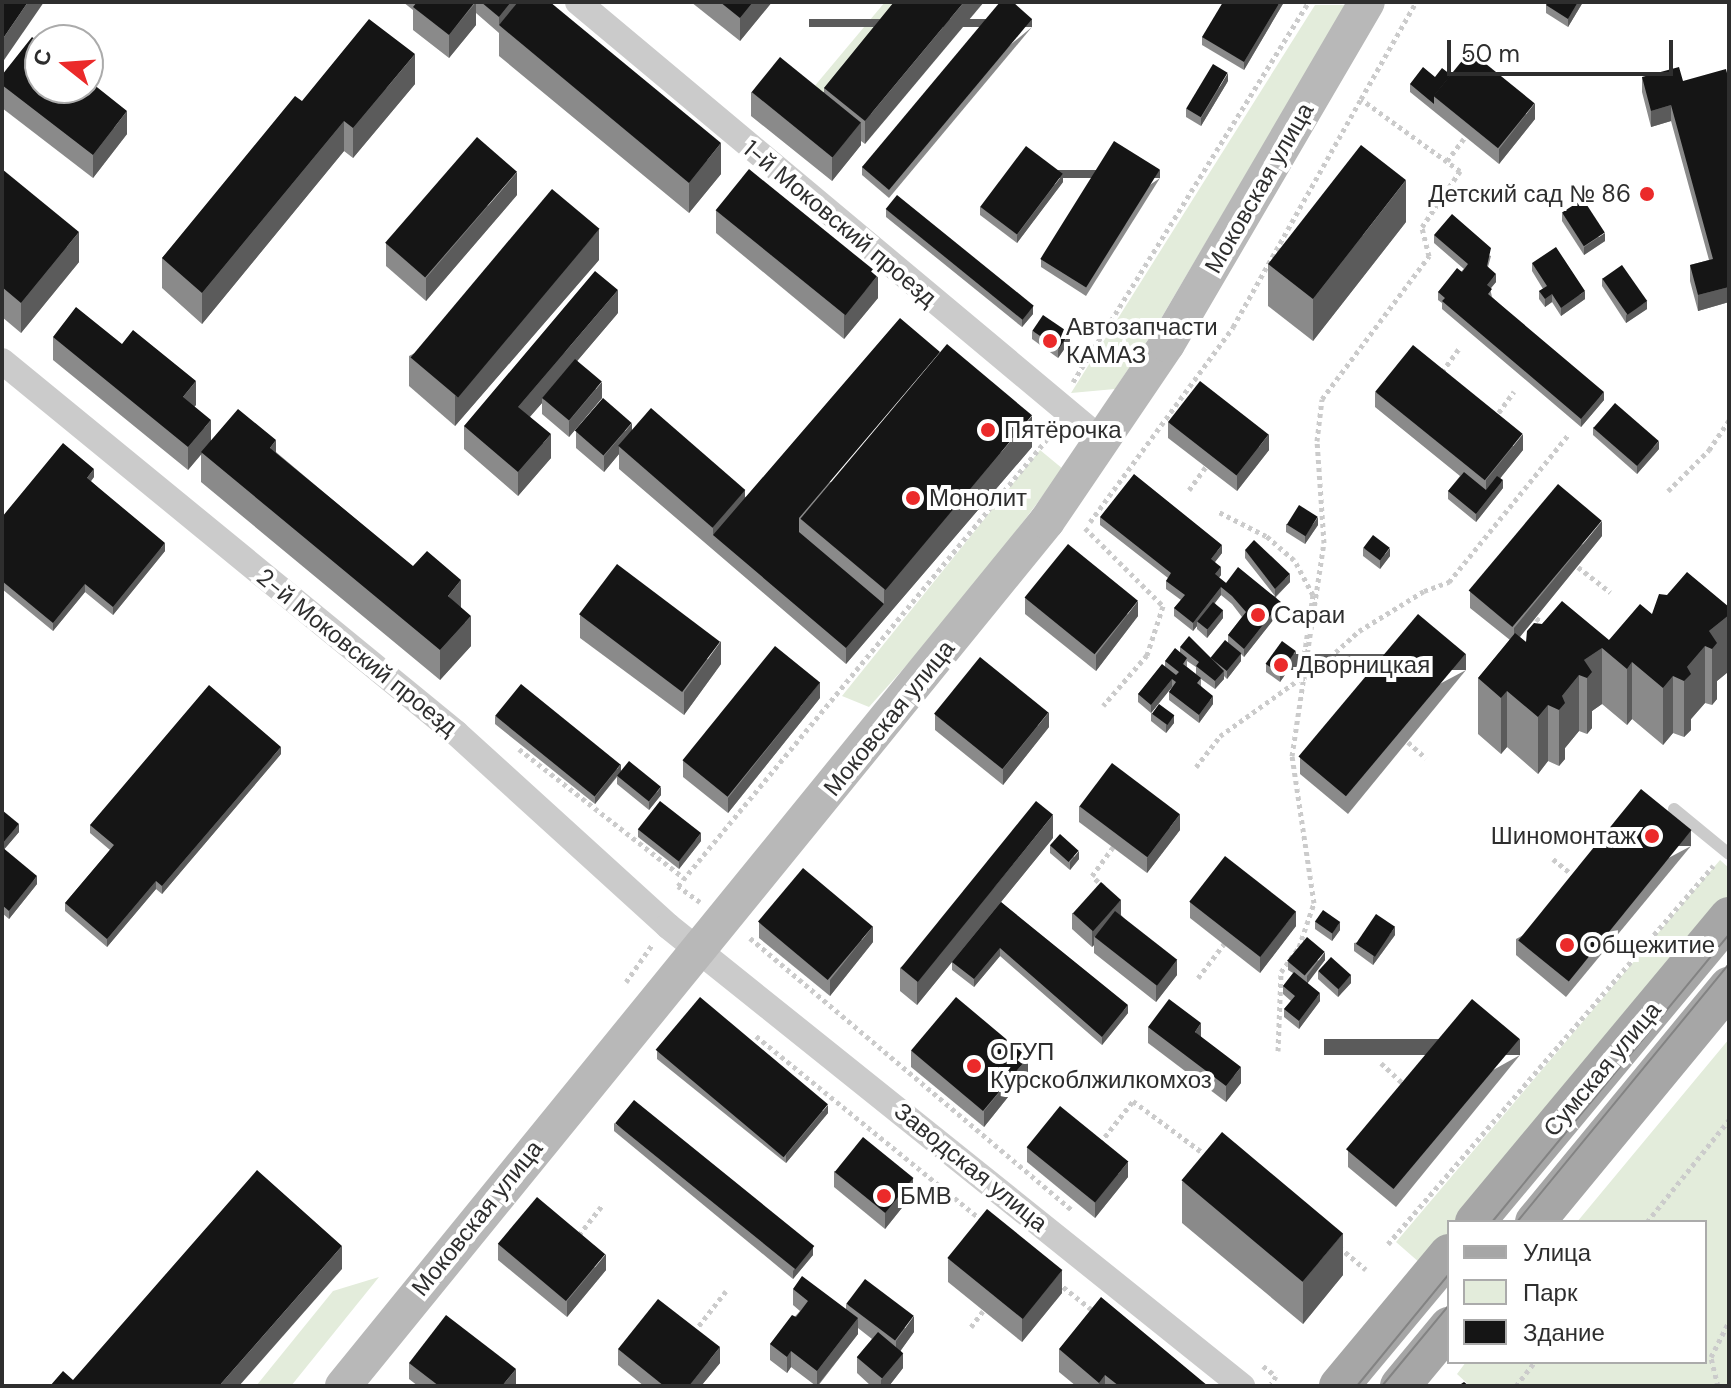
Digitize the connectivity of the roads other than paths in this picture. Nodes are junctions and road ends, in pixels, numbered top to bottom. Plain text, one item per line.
1 (578, 2) edge
2 (1367, 2) edge
3 (3, 365) edge
4 (1104, 442) junction
5 (1674, 809) dead end
6 (1727, 853) edge
7 (1729, 917) edge
8 (699, 949) junction
9 (1729, 987) edge
10 (1477, 1220) edge
11 (1537, 1220) edge
12 (1447, 1256) edge
13 (1447, 1329) edge
14 (343, 1386) edge
15 (1242, 1386) edge
16 (1339, 1386) edge
17 (1400, 1386) edge

1 - 4 street, 1-й Моковский проезд
2 - 4 street, Моковская улица
3 - 8 street, 2-й Моковский проезд
4 - 8 street, Моковская улица
5 - 6 lane
7 - 10 main road, Сумская улица
8 - 14 street, Моковская улица
8 - 15 street, Заводская улица
9 - 11 main road, Сумская улица
12 - 16 main road
13 - 17 main road

